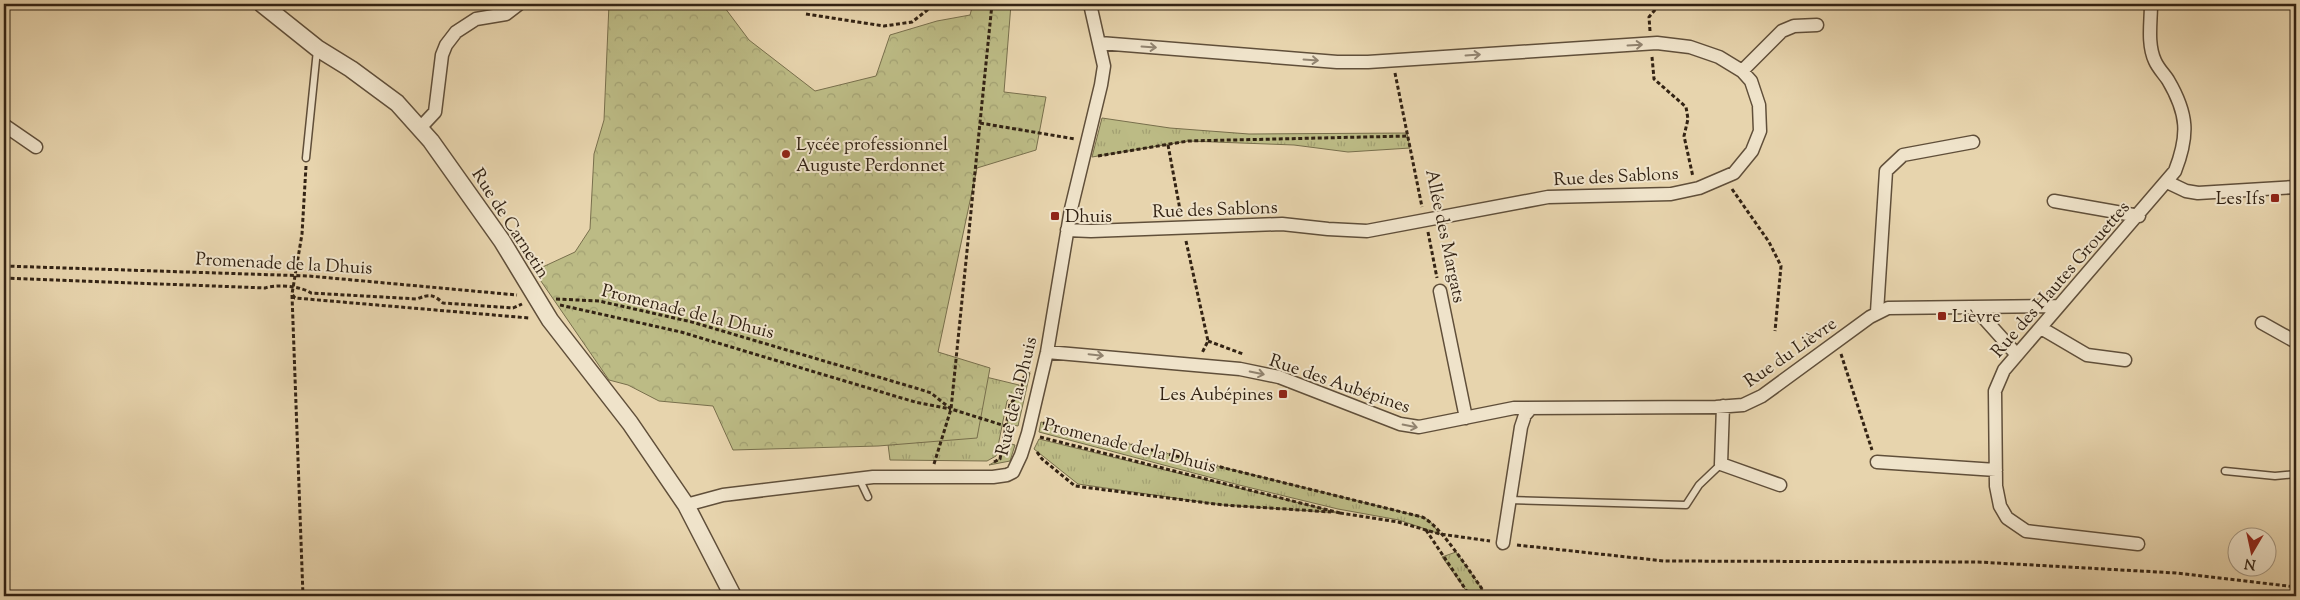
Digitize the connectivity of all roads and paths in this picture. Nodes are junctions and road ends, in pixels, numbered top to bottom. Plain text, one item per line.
1 (262, 4) edge
2 (519, 4) edge
3 (935, 4) edge
4 (992, 4) edge
5 (1090, 4) edge
6 (1660, 4) edge
7 (2151, 4) edge
8 (806, 14) dead end
9 (1817, 25) dead end
10 (1100, 43) junction
11 (1651, 44) junction
12 (317, 48) junction
13 (1392, 61) junction
14 (1742, 72) junction
15 (980, 123) junction
16 (4, 125) edge
17 (420, 128) junction
18 (1408, 136) junction
19 (1088, 141) junction
20 (1973, 142) dead end
21 (1168, 145) junction
22 (36, 147) dead end
23 (306, 158) joint
24 (1083, 160) junction
25 (1724, 178) junction
26 (2167, 182) junction
27 (2296, 187) edge
28 (1699, 188) junction
29 (2054, 201) dead end
30 (2139, 216) junction
31 (1425, 221) junction
32 (1184, 228) junction
33 (1067, 230) junction
34 (4, 266) edge
35 (296, 275) junction
36 (4, 278) edge
37 (293, 288) junction
38 (1440, 291) joint
39 (292, 294) junction
40 (536, 297) junction
41 (2059, 306) junction
42 (1974, 307) junction
43 (1877, 312) junction
44 (550, 320) junction
45 (2262, 324) dead end
46 (2041, 328) junction
47 (1776, 331) dead end
48 (1837, 341) junction
49 (2296, 342) edge
50 (1047, 352) junction
51 (2017, 355) junction
52 (2125, 360) dead end
53 (1196, 365) junction
54 (1042, 376) junction
55 (1724, 406) junction
56 (1531, 408) junction
57 (951, 409) junction
58 (1466, 418) junction
59 (1007, 427) junction
60 (1026, 438) junction
61 (1004, 439) junction
62 (1877, 462) joint
63 (944, 464) dead end
64 (1721, 464) junction
65 (989, 465) dead end
66 (933, 470) junction
67 (1996, 470) junction
68 (2225, 471) dead end
69 (2296, 474) edge
70 (860, 478) junction
71 (1780, 485) dead end
72 (868, 497) dead end
73 (1509, 500) junction
74 (686, 505) junction
75 (1340, 512) junction
76 (1426, 530) junction
77 (1440, 534) junction
78 (1503, 543) junction
79 (2138, 544) dead end
80 (2296, 587) edge
81 (303, 596) edge
82 (733, 596) edge
83 (1470, 596) edge
84 (1487, 596) edge

1 - 12 street, Rue de Carnetin
2 - 17 street
3 - 8 path
4 - 15 path
5 - 10 street, Rue de la Dhuis
6 - 11 path
7 - 26 street, Rue des Hautes Grouettes
9 - 14 street
10 -> 13 street, Rue des Sablons
10 - 19 street, Rue de la Dhuis
13 -> 11 street, Rue des Sablons
11 - 14 street, Rue des Sablons
11 - 28 path
12 - 17 street, Rue de Carnetin
12 - 23 lane
13 - 18 path, Allée des Margats
14 - 25 street, Rue des Sablons
15 - 19 path
15 - 57 path
16 - 22 street
17 - 40 street, Rue de Carnetin
18 - 21 path
18 - 31 path, Allée des Margats
19 - 24 street, Rue de la Dhuis
20 - 43 street
21 - 24 path
21 - 32 path
23 - 35 path
24 - 33 street, Rue de la Dhuis
25 - 28 street, Rue des Sablons
25 - 47 path
26 - 27 street
26 - 30 street, Rue des Hautes Grouettes
28 - 31 street, Rue des Sablons
29 - 30 street
30 - 41 street, Rue des Hautes Grouettes
31 - 32 street, Rue des Sablons
31 - 38 path, Allée des Margats
32 - 33 street, Rue des Sablons
32 - 53 path
33 - 50 street, Rue de la Dhuis
34 - 35 path, Promenade de la Dhuis
35 - 37 path
35 - 40 path, Promenade de la Dhuis
36 - 37 path
37 - 39 path
37 - 40 path
38 - 58 street, Allée des Margats
39 - 44 path
39 - 81 path
40 - 44 street, Rue de Carnetin
40 - 57 path
40 - 57 path, Promenade de la Dhuis
41 - 42 street, Rue du Lièvre
41 - 46 street, Rue des Hautes Grouettes
42 - 43 street, Rue du Lièvre
42 - 51 street
43 - 48 street, Rue du Lièvre
44 - 74 street, Rue de Carnetin
45 - 49 street
46 - 51 street, Rue des Hautes Grouettes
46 - 52 street
48 - 55 street, Rue du Lièvre
48 - 62 path
50 -> 53 street, Rue des Aubépines
50 - 54 street, Rue de la Dhuis
51 - 67 street, Rue des Hautes Grouettes
53 -> 58 street, Rue des Aubépines
54 - 59 path
54 - 60 street, Rue de la Dhuis
55 - 56 street, Rue du Lièvre
55 - 64 street
56 - 58 street, Rue des Aubépines
56 - 73 street
57 - 59 path, Promenade de la Dhuis
57 - 66 path
59 - 60 path, Promenade de la Dhuis
59 - 61 path
60 - 61 path
60 - 66 street, Rue de la Dhuis
60 - 75 path, Promenade de la Dhuis
60 - 75 path
60 - 77 path
61 - 65 path
62 - 67 street
63 - 66 path
64 - 71 street
64 - 73 lane
66 - 70 street, Rue de la Dhuis
67 - 79 street, Rue des Hautes Grouettes
68 - 69 lane
70 - 72 lane
70 - 74 street, Rue de la Dhuis
73 - 78 street
74 - 82 street, Rue de Carnetin
75 - 76 path
76 - 77 path
76 - 83 path
77 - 78 path
77 - 84 path
78 - 80 path

